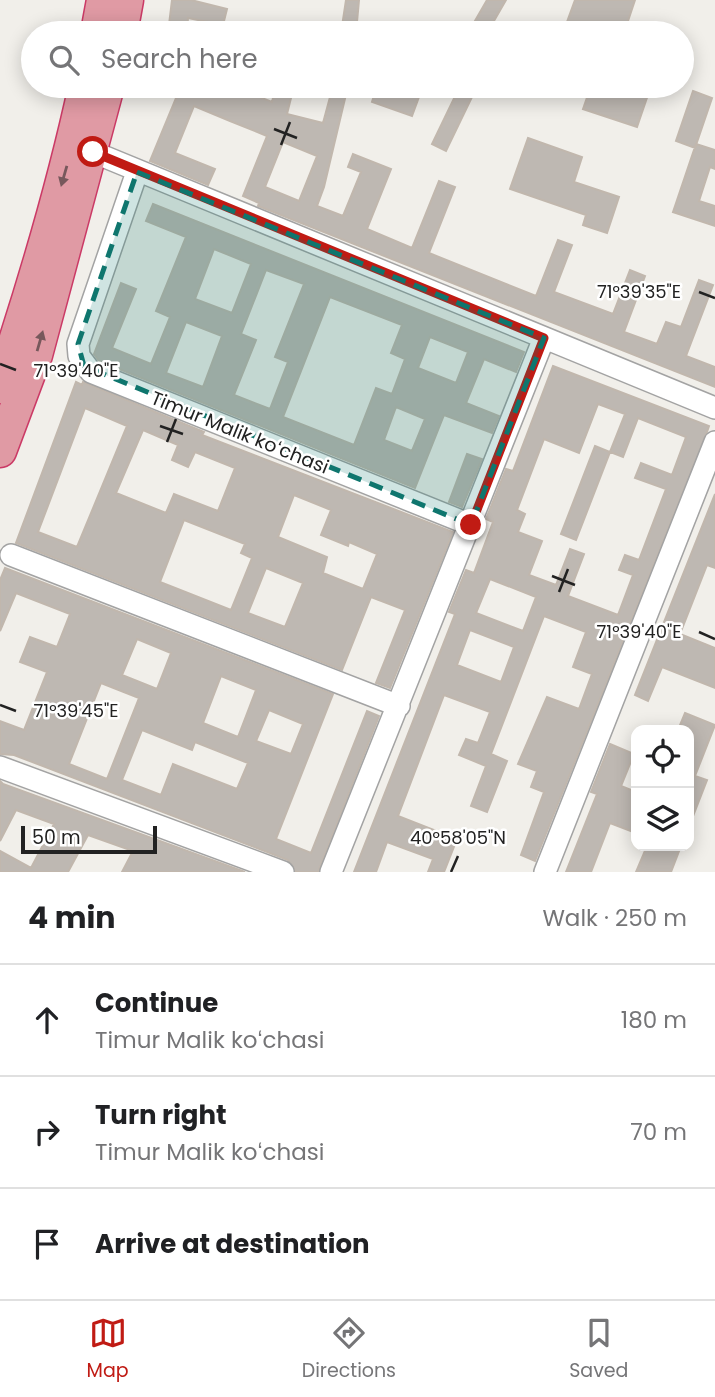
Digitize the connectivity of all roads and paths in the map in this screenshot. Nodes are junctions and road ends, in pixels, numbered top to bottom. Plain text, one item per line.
1 (103, 0) edge
2 (127, 0) edge
3 (99, 21) edge
4 (123, 21) edge
5 (82, 98) edge
6 (105, 98) edge
7 (93, 152) junction
8 (137, 172) junction
9 (544, 338) junction
10 (0, 387) edge
11 (715, 408) edge
12 (715, 442) edge
13 (0, 451) edge
14 (471, 525) junction
15 (11, 555) dead end
16 (399, 706) junction
17 (0, 767) edge
18 (283, 872) edge
19 (331, 872) edge
20 (545, 872) edge

1 - 3 highway
2 - 4 highway
5 -> 10 highway
6 - 7 highway
7 - 8 street
13 -> 7 highway
8 - 9 street
8 - 14 street, Timur Malik koʻchasi
9 - 11 street
9 - 14 street
12 - 20 street
14 - 16 street
15 - 16 street
16 - 19 street
17 - 18 street

